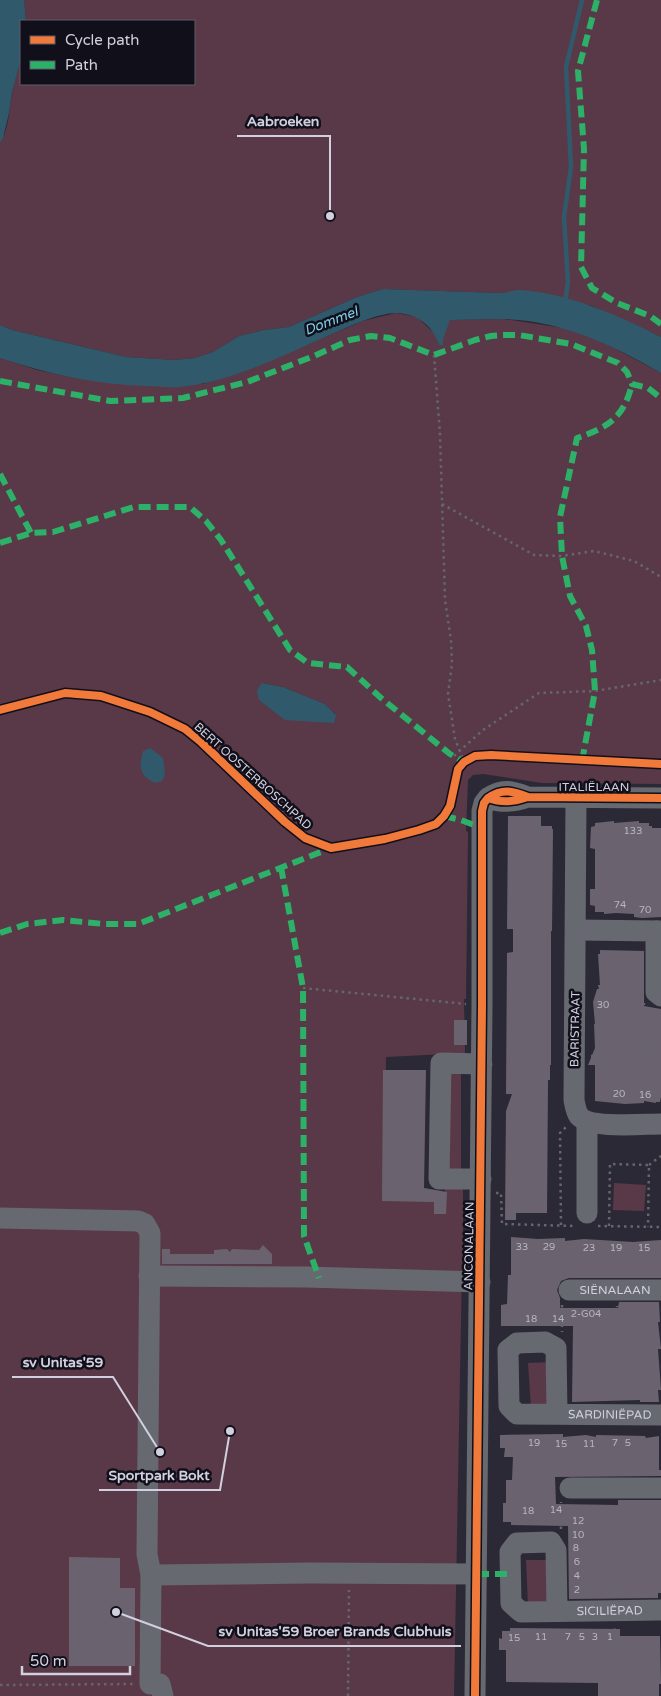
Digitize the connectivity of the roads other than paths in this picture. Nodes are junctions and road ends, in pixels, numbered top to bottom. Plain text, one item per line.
1 (488, 798) joint
2 (576, 798) junction
3 (661, 798) edge
4 (576, 930) junction
5 (659, 931) edge
6 (652, 997) edge
7 (482, 1064) junction
8 (582, 1118) junction
9 (661, 1124) edge
10 (481, 1186) junction
11 (0, 1218) edge
12 (585, 1222) road end
13 (148, 1276) junction
14 (480, 1282) junction
15 (569, 1290) road end
16 (661, 1290) edge
17 (557, 1414) junction
18 (661, 1415) edge
19 (570, 1488) road end
20 (661, 1488) edge
21 (477, 1574) junction
22 (151, 1575) junction
23 (661, 1610) edge
24 (557, 1611) junction
25 (156, 1690) edge
26 (475, 1696) edge

1 - 2 street, ITALIËLAAN
1 - 7 street, ANCONALAAN
2 - 3 street, ITALIËLAAN
2 - 4 street, BARISTRAAT
4 - 5 street
4 - 8 street, BARISTRAAT
5 - 6 street
7 - 10 street, ANCONALAAN
7 - 10 street
8 - 9 street
8 - 12 street, BARISTRAAT
10 - 14 street, ANCONALAAN
11 - 13 street
13 - 14 street
13 - 22 street
14 - 21 street, ANCONALAAN
15 - 16 street, SIËNALAAN
17 - 17 street, SARDINIËPAD
17 - 18 street, SARDINIËPAD
19 - 20 street
21 - 22 street
21 - 26 street, ANCONALAAN
22 - 25 street
23 - 24 street, SICILIËPAD
24 - 24 street, SICILIËPAD

